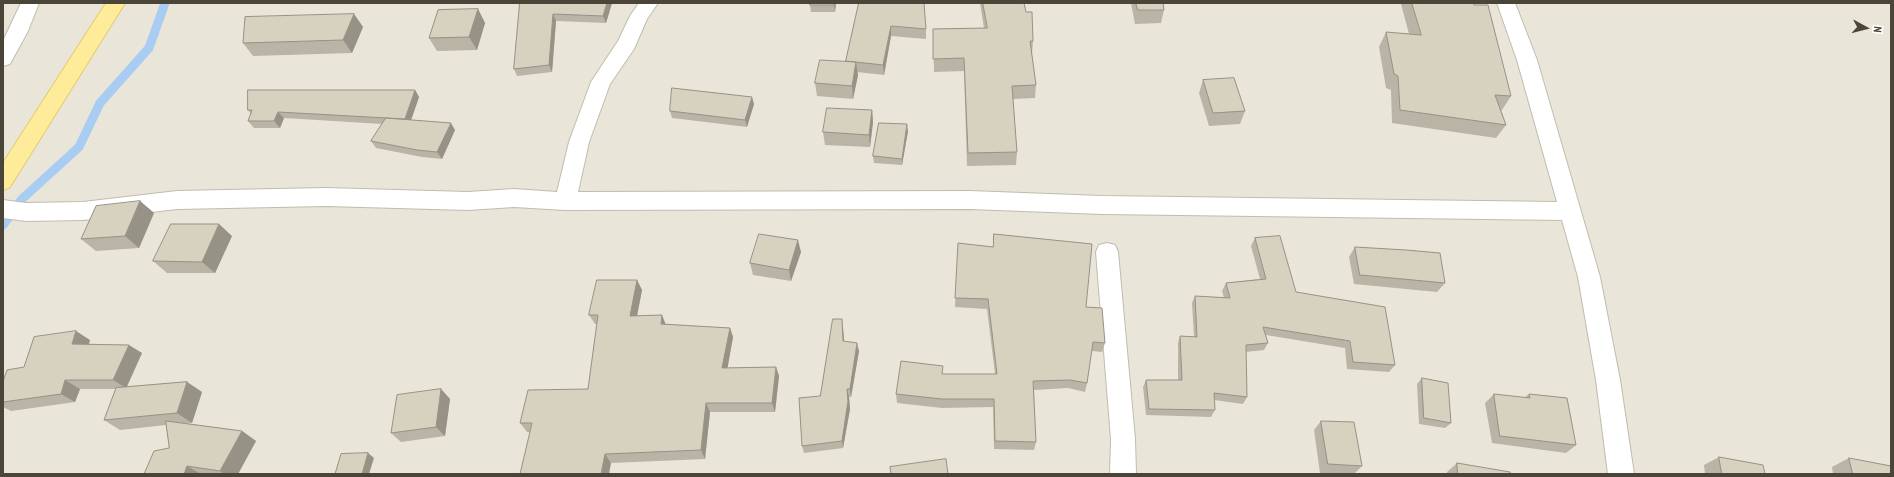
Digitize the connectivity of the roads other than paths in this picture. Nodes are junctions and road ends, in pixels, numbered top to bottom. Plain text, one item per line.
1 (30, 3) edge
2 (116, 3) edge
3 (649, 3) edge
4 (1506, 3) edge
5 (3, 59) edge
6 (3, 181) edge
7 (565, 201) junction
8 (12, 210) edge
9 (1570, 211) junction
10 (1107, 252) dead end
11 (1123, 474) edge
12 (1621, 474) edge

1 - 5 street
2 - 6 main road
3 - 7 street
4 - 9 street
7 - 8 street
7 - 9 street
9 - 12 street
10 - 11 street

